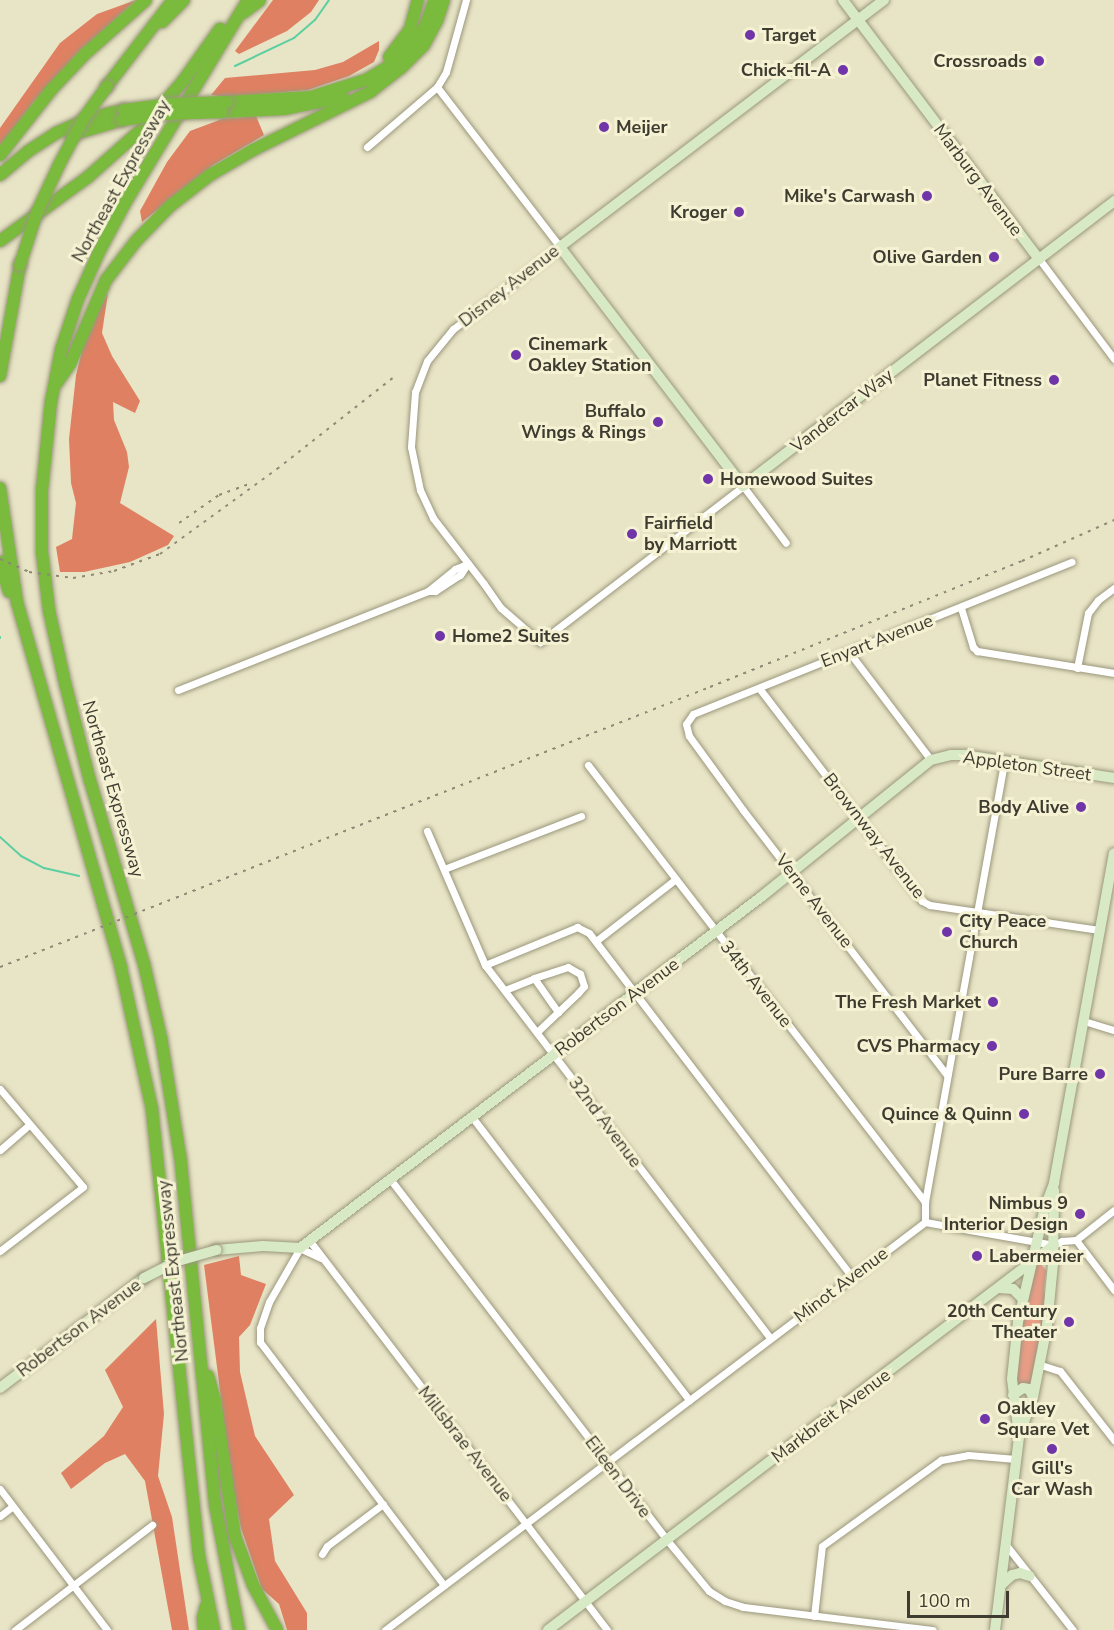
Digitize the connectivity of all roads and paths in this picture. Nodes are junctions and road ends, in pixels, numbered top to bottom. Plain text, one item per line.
1 (146, 0) edge
2 (173, 0) edge
3 (184, 0) edge
4 (240, 0) edge
5 (248, 0) edge
6 (260, 0) edge
7 (418, 0) edge
8 (435, 0) edge
9 (444, 0) edge
10 (466, 0) edge
11 (843, 0) edge
12 (884, 0) edge
13 (858, 19) junction
14 (235, 20) junction
15 (147, 33) junction
16 (383, 81) junction
17 (437, 87) junction
18 (332, 92) junction
19 (225, 107) junction
20 (123, 115) junction
21 (367, 147) dead end
22 (0, 155) edge
23 (0, 175) edge
24 (0, 186) edge
25 (1114, 201) edge
26 (0, 241) edge
27 (560, 247) junction
28 (1039, 259) junction
29 (1114, 359) edge
30 (0, 376) edge
31 (54, 387) junction
32 (743, 486) junction
33 (0, 488) edge
34 (786, 543) dead end
35 (0, 561) edge
36 (1072, 562) dead end
37 (468, 563) junction
38 (1114, 588) edge
39 (961, 608) junction
40 (24, 628) junction
41 (540, 642) joint
42 (849, 652) junction
43 (1077, 668) junction
44 (1114, 674) edge
45 (759, 688) junction
46 (178, 690) dead end
47 (686, 724) joint
48 (931, 760) junction
49 (1004, 762) junction
50 (588, 765) dead end
51 (1114, 778) edge
52 (581, 816) dead end
53 (859, 818) junction
54 (427, 831) dead end
55 (1114, 853) edge
56 (444, 869) junction
57 (792, 873) junction
58 (1112, 874) edge
59 (676, 879) junction
60 (977, 911) junction
61 (1100, 930) junction
62 (716, 932) junction
63 (596, 941) junction
64 (485, 965) junction
65 (534, 978) junction
66 (505, 990) junction
67 (634, 993) junction
68 (558, 1012) junction
69 (1084, 1021) junction
70 (1114, 1030) edge
71 (537, 1032) junction
72 (554, 1054) junction
73 (948, 1075) junction
74 (0, 1089) edge
75 (472, 1117) junction
76 (29, 1125) junction
77 (0, 1150) edge
78 (390, 1179) junction
79 (1053, 1184) junction
80 (925, 1202) junction
81 (1045, 1208) junction
82 (1114, 1210) edge
83 (925, 1222) junction
84 (1054, 1232) junction
85 (309, 1240) junction
86 (1038, 1240) junction
87 (1076, 1240) junction
88 (1054, 1245) junction
89 (300, 1248) junction
90 (0, 1251) edge
91 (322, 1259) junction
92 (1032, 1262) junction
93 (852, 1277) junction
94 (999, 1287) junction
95 (1114, 1290) edge
96 (1022, 1298) junction
97 (771, 1338) junction
98 (200, 1348) junction
99 (1041, 1365) junction
100 (0, 1388) edge
101 (1013, 1398) junction
102 (689, 1400) junction
103 (1033, 1400) junction
104 (1018, 1436) junction
105 (1114, 1440) edge
106 (1016, 1459) junction
107 (607, 1462) junction
108 (0, 1489) edge
109 (382, 1504) junction
110 (13, 1506) junction
111 (0, 1516) edge
112 (526, 1523) junction
113 (152, 1525) dead end
114 (667, 1540) junction
115 (1006, 1545) junction
116 (322, 1554) dead end
117 (1030, 1576) junction
118 (73, 1585) junction
119 (444, 1585) junction
120 (1001, 1585) junction
121 (586, 1601) junction
122 (207, 1602) junction
123 (814, 1616) junction
124 (15, 1630) edge
125 (107, 1630) edge
126 (204, 1630) edge
127 (214, 1630) edge
128 (239, 1630) edge
129 (277, 1630) edge
130 (385, 1630) edge
131 (548, 1630) edge
132 (607, 1630) edge
133 (933, 1630) edge
134 (995, 1630) edge
135 (1072, 1630) edge

1 - 22 highway
2 - 15 highway
3 - 15 highway
4 - 26 highway
5 - 14 highway, Northeast Expressway
6 - 14 highway
7 - 18 highway
8 - 18 highway
9 - 16 highway
10 - 17 street
11 - 13 street, Marburg Avenue
12 - 13 street, Disney Avenue
13 - 27 street, Disney Avenue
13 - 28 street, Marburg Avenue
14 - 31 highway, Northeast Expressway
15 - 30 highway, bridge
16 - 19 highway
16 - 31 highway
17 - 21 street
17 - 27 street
18 - 19 highway
19 - 20 highway, bridge
20 - 23 highway
20 - 24 highway
25 - 28 street, Vandercar Way
27 - 32 street
27 - 37 street, Disney Avenue
28 - 29 street, Marburg Avenue
28 - 32 street, Vandercar Way
31 - 98 highway, Northeast Expressway
32 - 34 street
32 - 41 street, Vandercar Way
33 - 40 highway, Northeast Expressway
35 - 40 highway
36 - 39 street, Enyart Avenue
37 - 41 street, Disney Avenue
37 - 46 street
38 - 43 street
39 - 42 street, Enyart Avenue
39 - 43 street
40 - 122 highway, Northeast Expressway
42 - 45 street, Enyart Avenue
42 - 48 street
43 - 44 street
45 - 47 street, Enyart Avenue
45 - 53 street, Brownway Avenue
47 - 57 street, Verne Avenue
48 - 49 street, Appleton Street
48 - 53 street, Robertson Avenue
49 - 51 street, Appleton Street
49 - 60 street
50 - 59 street, 34th Avenue
52 - 56 street
53 - 57 street, Robertson Avenue
53 - 60 street, Brownway Avenue
54 - 56 street, 32nd Avenue
55 - 58 street
56 - 64 street, 32nd Avenue
57 - 62 street, Robertson Avenue
57 - 73 street, Verne Avenue
58 - 61 street
59 - 62 street, 34th Avenue
59 - 63 street
60 - 61 street, Brownway Avenue
60 - 73 street
61 - 69 street
62 - 67 street, Robertson Avenue
62 - 80 street, 34th Avenue
63 - 64 street
63 - 67 street
64 - 66 street, 32nd Avenue
65 - 66 street
65 - 68 street
65 - 68 street
66 - 71 street, 32nd Avenue
67 - 72 street, Robertson Avenue
67 - 93 street
68 - 71 street
69 - 70 street
69 - 79 street
71 - 72 street, 32nd Avenue
72 - 75 street, Robertson Avenue
72 - 97 street, 32nd Avenue
73 - 80 street
74 - 76 street
75 - 78 street, Robertson Avenue
75 - 102 street
76 - 77 street
76 - 90 street
78 - 85 street, Robertson Avenue
78 - 107 street, Eileen Drive
79 - 81 street
79 - 84 street
80 - 83 street
81 - 84 street
81 - 86 street
82 - 87 street, Markbreit Avenue
83 - 86 street
83 - 93 street, Minot Avenue
84 - 88 street
85 - 89 street, Robertson Avenue
85 - 91 street, Millsbrae Avenue
86 - 88 street
86 - 92 street
87 - 88 street, Markbreit Avenue
87 - 95 street
88 - 92 street, Markbreit Avenue
88 - 99 street
89 - 91 street, Millsbrae Avenue
89 - 100 street, Robertson Avenue, bridge
89 - 109 street, Robertson Avenue
91 - 112 street, Millsbrae Avenue
92 - 94 street, Markbreit Avenue
92 - 96 street
93 - 97 street, Minot Avenue
94 - 96 street
94 - 114 street, Markbreit Avenue
96 - 101 street
97 - 102 street, Minot Avenue
98 - 128 highway, Northeast Expressway
98 - 129 highway
99 - 103 street
99 - 105 street
101 - 103 street
101 - 103 street
101 - 104 street
102 - 107 street, Minot Avenue
103 - 104 street
104 - 106 street
106 - 115 street
106 - 123 street
107 - 112 street, Minot Avenue
107 - 114 street, Eileen Drive
108 - 110 street
109 - 116 street
109 - 119 street, Robertson Avenue
110 - 111 street
110 - 118 street
112 - 119 street, Minot Avenue
112 - 121 street, Millsbrae Avenue
113 - 118 street
114 - 121 street, Markbreit Avenue
114 - 123 street, Eileen Drive
115 - 117 street
115 - 120 street
117 - 120 street
117 - 135 street
118 - 124 street
118 - 125 street
119 - 130 street, Minot Avenue
120 - 134 street
121 - 131 street, Markbreit Avenue
121 - 132 street, Millsbrae Avenue
122 - 126 highway
122 - 127 highway, Northeast Expressway
123 - 133 street, Eileen Drive

